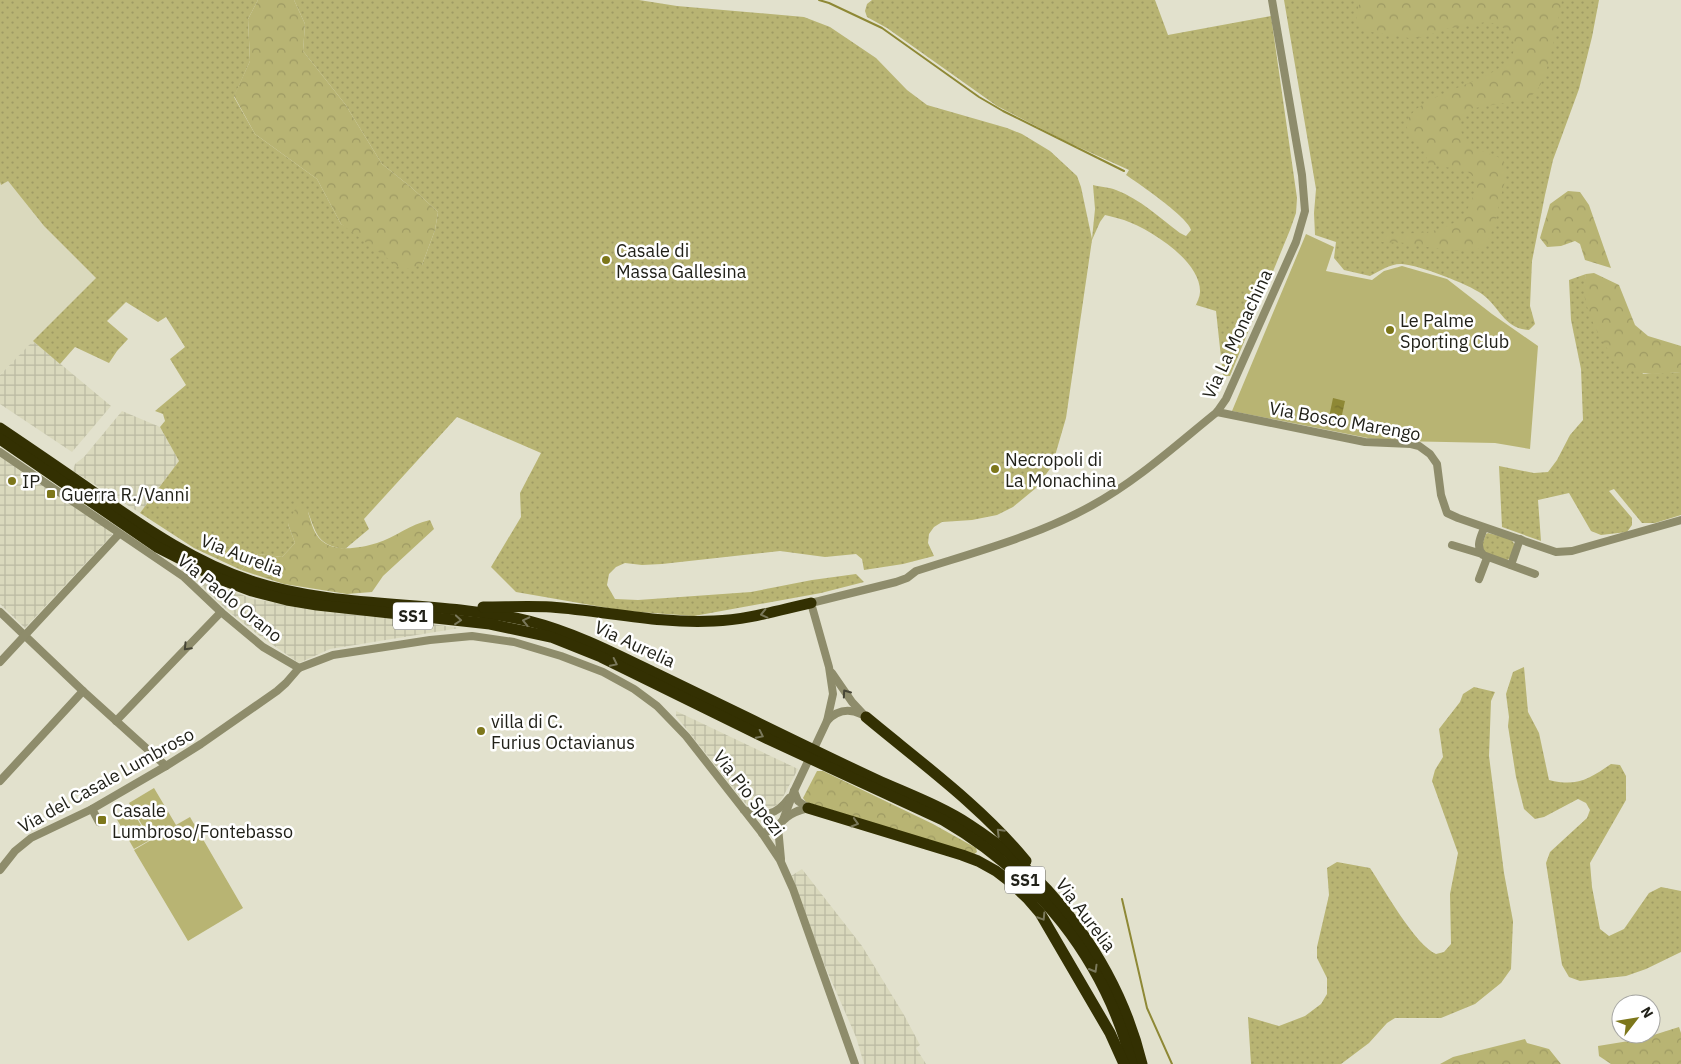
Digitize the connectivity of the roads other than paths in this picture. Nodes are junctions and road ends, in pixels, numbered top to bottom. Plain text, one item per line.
1 (1272, 0) edge
2 (1217, 412) junction
3 (0, 419) edge
4 (0, 428) edge
5 (0, 440) edge
6 (0, 452) edge
7 (43, 458) junction
8 (1681, 520) edge
9 (1484, 528) junction
10 (119, 534) junction
11 (1520, 539) junction
12 (1452, 545) dead end
13 (1484, 556) junction
14 (1511, 565) junction
15 (1535, 574) dead end
16 (1480, 579) dead end
17 (811, 602) junction
18 (441, 609) junction
19 (0, 612) edge
20 (221, 612) junction
21 (25, 635) junction
22 (0, 662) edge
23 (829, 667) junction
24 (298, 668) junction
25 (83, 690) junction
26 (866, 717) junction
27 (827, 720) junction
28 (116, 721) junction
29 (166, 766) junction
30 (0, 782) edge
31 (794, 791) junction
32 (808, 808) junction
33 (92, 809) junction
34 (744, 810) junction
35 (769, 814) junction
36 (783, 820) junction
37 (99, 822) dead end
38 (778, 827) junction
39 (760, 830) junction
40 (782, 863) junction
41 (0, 870) edge
42 (1053, 896) junction
43 (855, 1064) edge
44 (1124, 1064) edge
45 (1132, 1064) edge
46 (1142, 1064) edge

1 - 2 street, Via La Monachina
2 - 9 street, Via Bosco Marengo
2 - 17 street, Via La Monachina
3 - 7 highway
4 - 7 highway, Via Aurelia / SS1
5 -> 45 highway, Via Aurelia / SS1
6 - 10 street
7 - 18 highway, Via Aurelia / SS1
8 - 11 street, Via Bosco Marengo
9 - 11 street, Via Bosco Marengo
9 - 13 street
10 - 20 street, Via Paolo Orano
10 - 21 street
11 - 14 street
12 - 13 street
13 - 14 street
13 - 16 street
14 - 15 street
17 -> 18 highway
17 - 23 street
42 -> 18 highway, Via Aurelia / SS1
19 - 21 street
20 - 24 street, Via Paolo Orano
20 -> 28 street
21 - 22 street
21 - 25 street
26 -> 23 street
23 - 27 street
24 - 29 street, Via del Casale Lumbroso
24 - 34 street, Via Pio Spezi
25 - 28 street
25 - 30 street
26 - 27 street
42 -> 26 highway
27 - 31 street
28 - 29 street
29 - 33 street, Via del Casale Lumbroso
31 - 32 street
31 - 35 street
31 - 36 street
32 - 36 street
32 -> 44 highway
33 - 37 street
33 - 41 street, Via del Casale Lumbroso
34 - 35 street
34 - 39 street, Via Pio Spezi
35 - 39 street
36 - 38 street
38 - 39 street
38 - 40 street
39 - 40 street, Via Pio Spezi
40 - 43 street, Via Pio Spezi
42 - 46 highway, Via Aurelia / SS1

